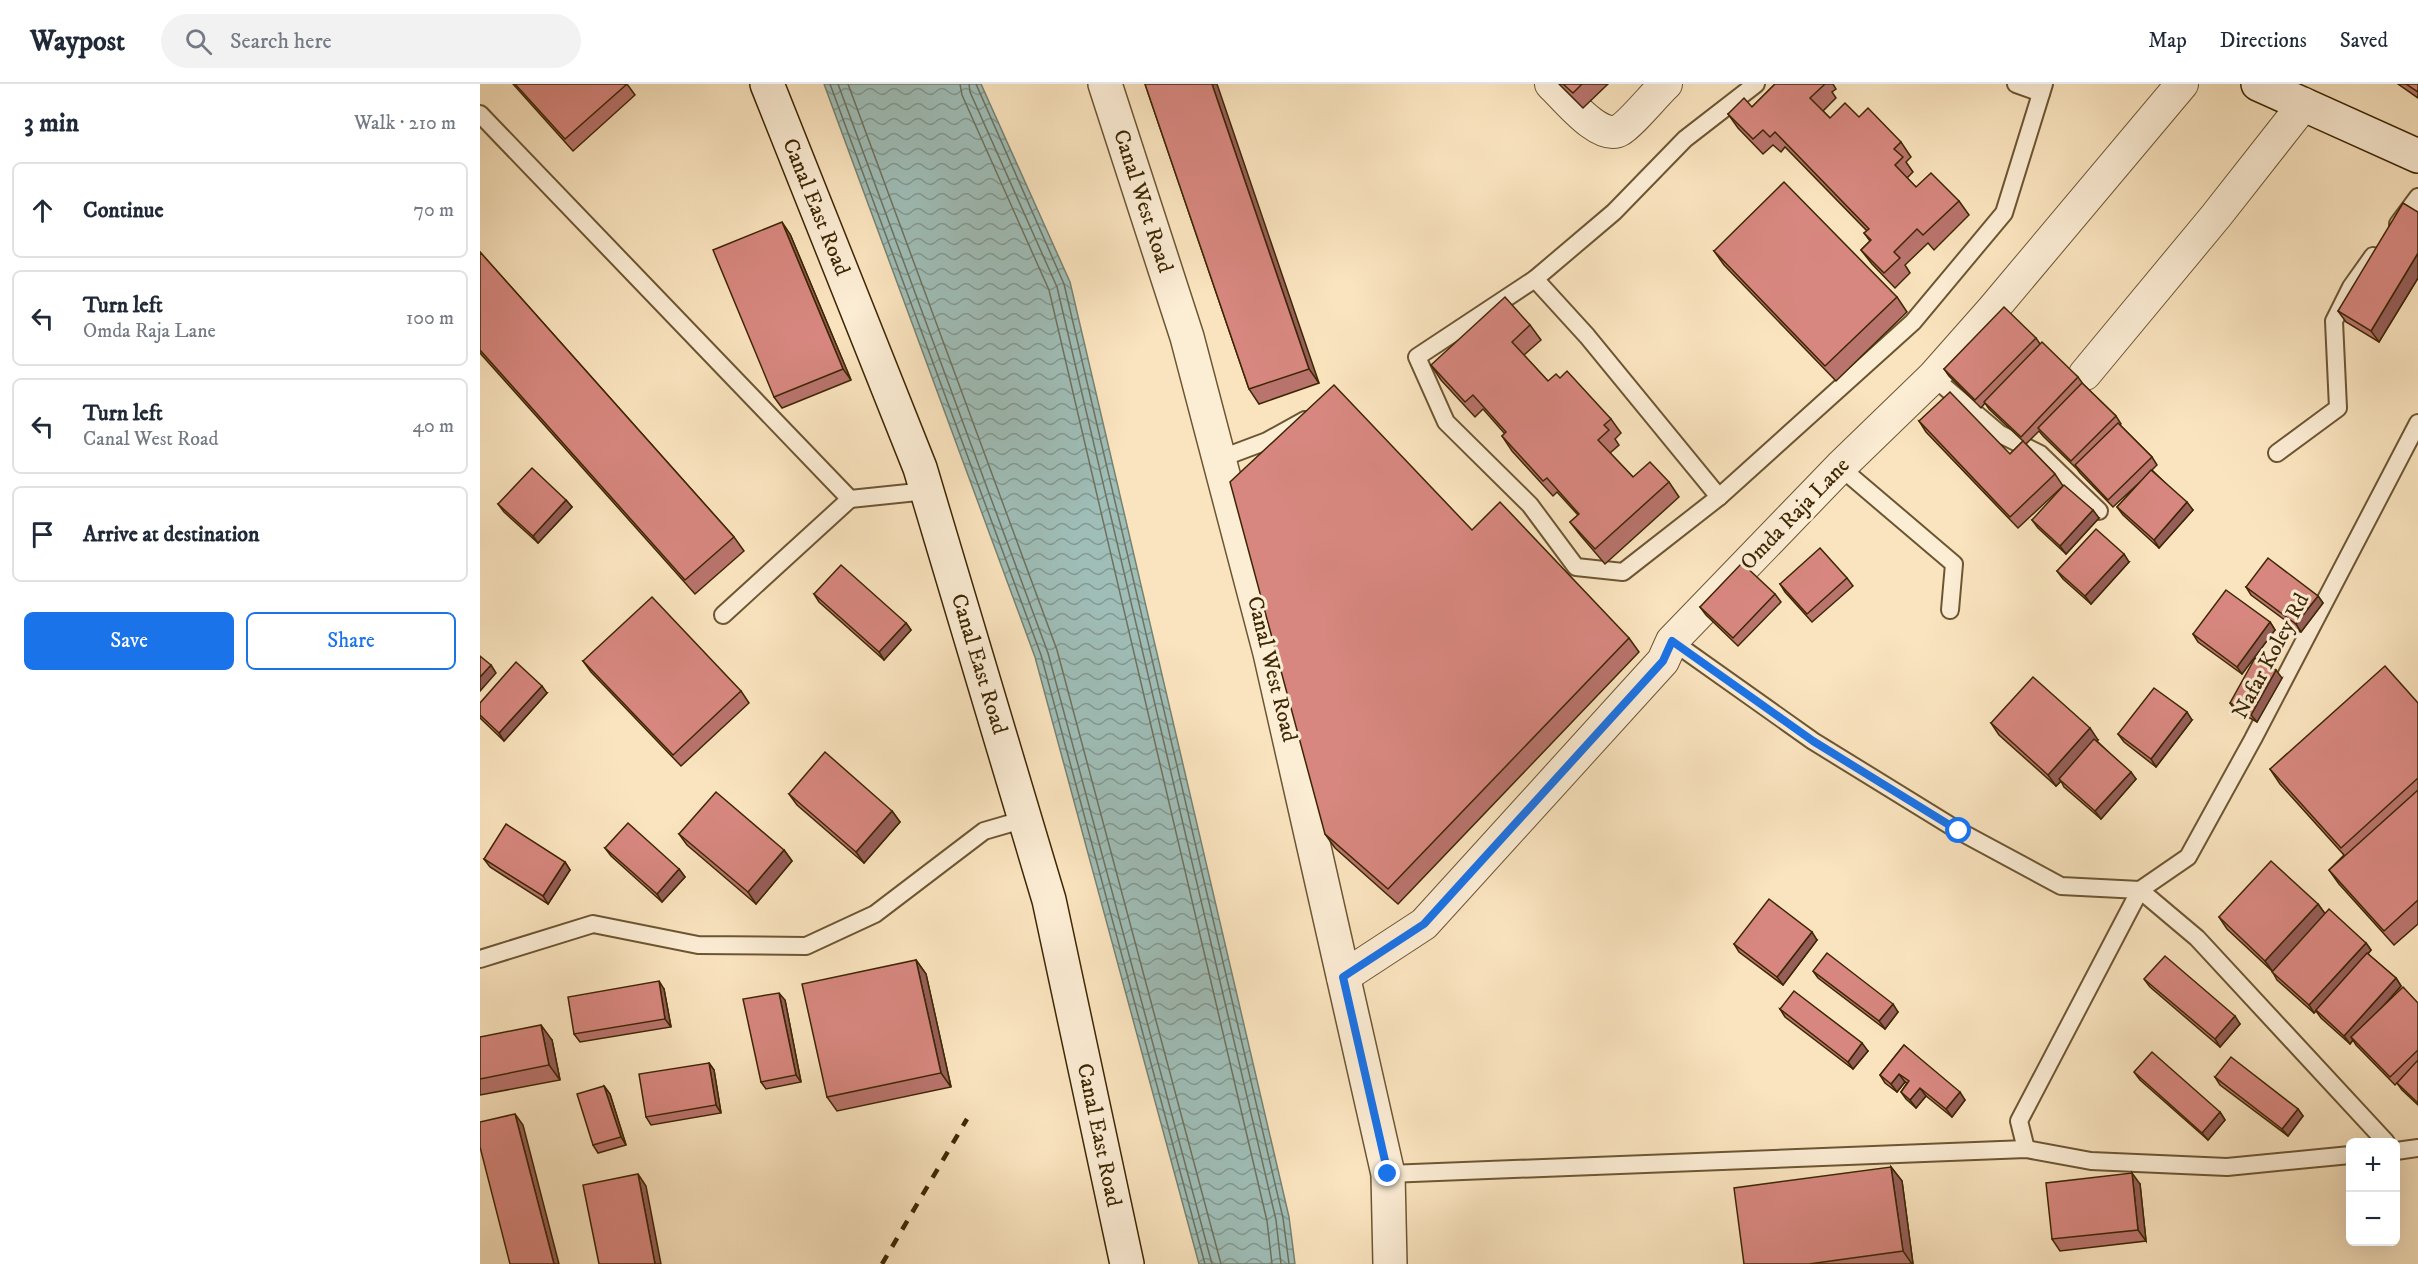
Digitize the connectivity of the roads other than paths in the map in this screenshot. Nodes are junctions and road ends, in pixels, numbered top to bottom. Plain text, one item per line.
1 (767, 84) edge
2 (1105, 84) edge
3 (1551, 84) edge
4 (1666, 84) edge
5 (1756, 84) edge
6 (2016, 84) edge
7 (2182, 84) edge
8 (2268, 86) edge
9 (2042, 88) edge
10 (2304, 104) junction
11 (480, 114) edge
12 (2418, 156) edge
13 (2418, 197) edge
14 (1534, 279) junction
15 (2085, 374) dead end
16 (1933, 377) junction
17 (1319, 413) edge
18 (2418, 423) edge
19 (2277, 453) dead end
20 (1219, 459) junction
21 (1840, 467) junction
22 (927, 491) junction
23 (1719, 497) junction
24 (850, 499) junction
25 (2099, 511) dead end
26 (1950, 610) dead end
27 (723, 615) dead end
28 (1672, 641) junction
29 (1025, 819) junction
30 (2140, 890) junction
31 (480, 959) edge
32 (1343, 977) junction
33 (2381, 1138) edge
34 (2418, 1148) edge
35 (2026, 1149) junction
36 (2400, 1150) edge
37 (2346, 1155) edge
38 (1388, 1174) junction
39 (1127, 1264) edge
40 (1390, 1264) edge

1 - 22 main road, Canal East Road
2 - 20 main road, Canal West Road
3 - 4 street
5 - 14 lane
6 - 9 lane
7 - 16 street, Omda Raja Lane
8 - 10 main road
9 - 23 lane
10 - 12 main road
10 - 15 street
11 - 24 lane
13 - 19 lane
14 - 23 lane
14 - 23 lane
16 - 21 street, Omda Raja Lane
16 - 25 lane
17 - 20 lane
18 - 30 lane, Nafar Koley Rd
20 - 32 main road, Canal West Road
21 - 26 lane
21 - 28 street, Omda Raja Lane
22 - 24 lane
22 - 29 main road, Canal East Road
24 - 27 lane
28 - 30 lane
28 - 32 street, Omda Raja Lane
29 - 31 lane
29 - 39 main road, Canal East Road
30 - 33 lane
30 - 35 lane
32 - 38 main road, Canal West Road
34 - 36 lane
35 - 37 lane
35 - 38 lane
38 - 40 main road, Canal West Road

